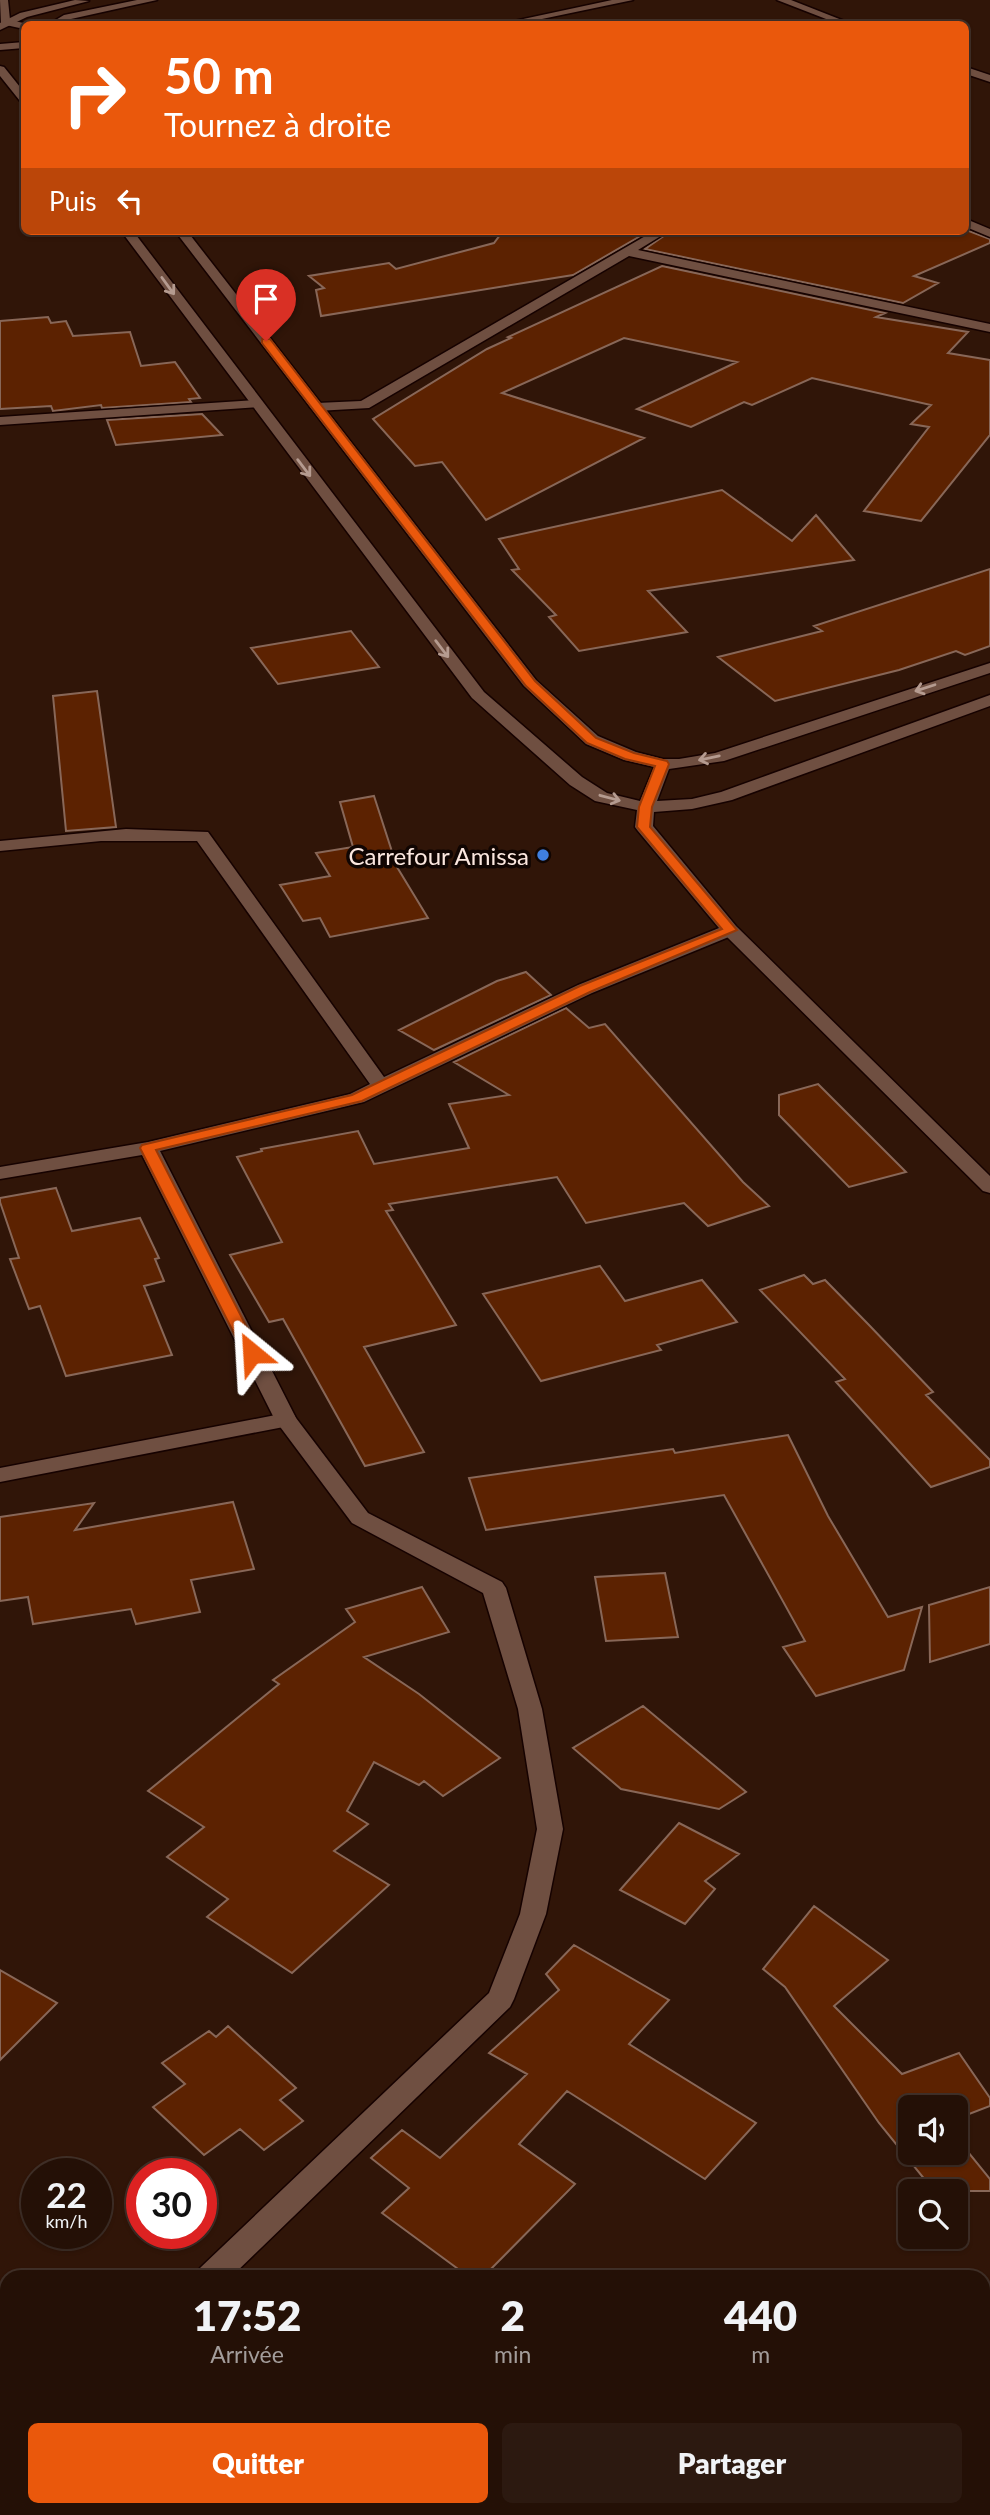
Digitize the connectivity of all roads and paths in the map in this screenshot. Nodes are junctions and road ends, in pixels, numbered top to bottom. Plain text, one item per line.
1 (3, 0) edge
2 (88, 0) edge
3 (152, 0) edge
4 (628, 0) edge
5 (782, 0) edge
6 (60, 21) edge
7 (520, 21) edge
8 (839, 21) edge
9 (2, 24) edge
10 (21, 26) edge
11 (21, 45) edge
12 (0, 47) edge
13 (0, 69) edge
14 (969, 71) edge
15 (990, 79) edge
16 (21, 95) edge
17 (969, 224) edge
18 (990, 233) edge
19 (130, 235) edge
20 (184, 235) edge
21 (656, 235) edge
22 (628, 252) junction
23 (990, 328) edge
24 (256, 404) junction
25 (317, 407) junction
26 (0, 421) edge
27 (990, 668) edge
28 (990, 700) edge
29 (663, 764) junction
30 (646, 807) junction
31 (0, 846) edge
32 (730, 930) junction
33 (380, 1086) junction
34 (148, 1148) junction
35 (0, 1173) edge
36 (990, 1187) edge
37 (286, 1420) junction
38 (0, 1475) edge
39 (218, 2270) edge

1 - 9 street
2 - 9 street
3 - 6 street
4 - 7 street
5 - 8 street
9 - 10 street
11 - 12 street
13 - 16 street
14 - 15 street
17 - 18 street
19 -> 24 street
20 - 25 street
21 - 22 street
22 - 23 street
22 - 25 street
24 - 26 street
24 -> 30 street
25 - 29 street
27 -> 29 street
28 - 30 street
29 - 30 street
30 - 32 street
31 - 33 street
32 - 33 street
32 - 36 street
33 - 34 street
34 - 35 street
34 - 37 street
37 - 38 street
37 - 39 street

